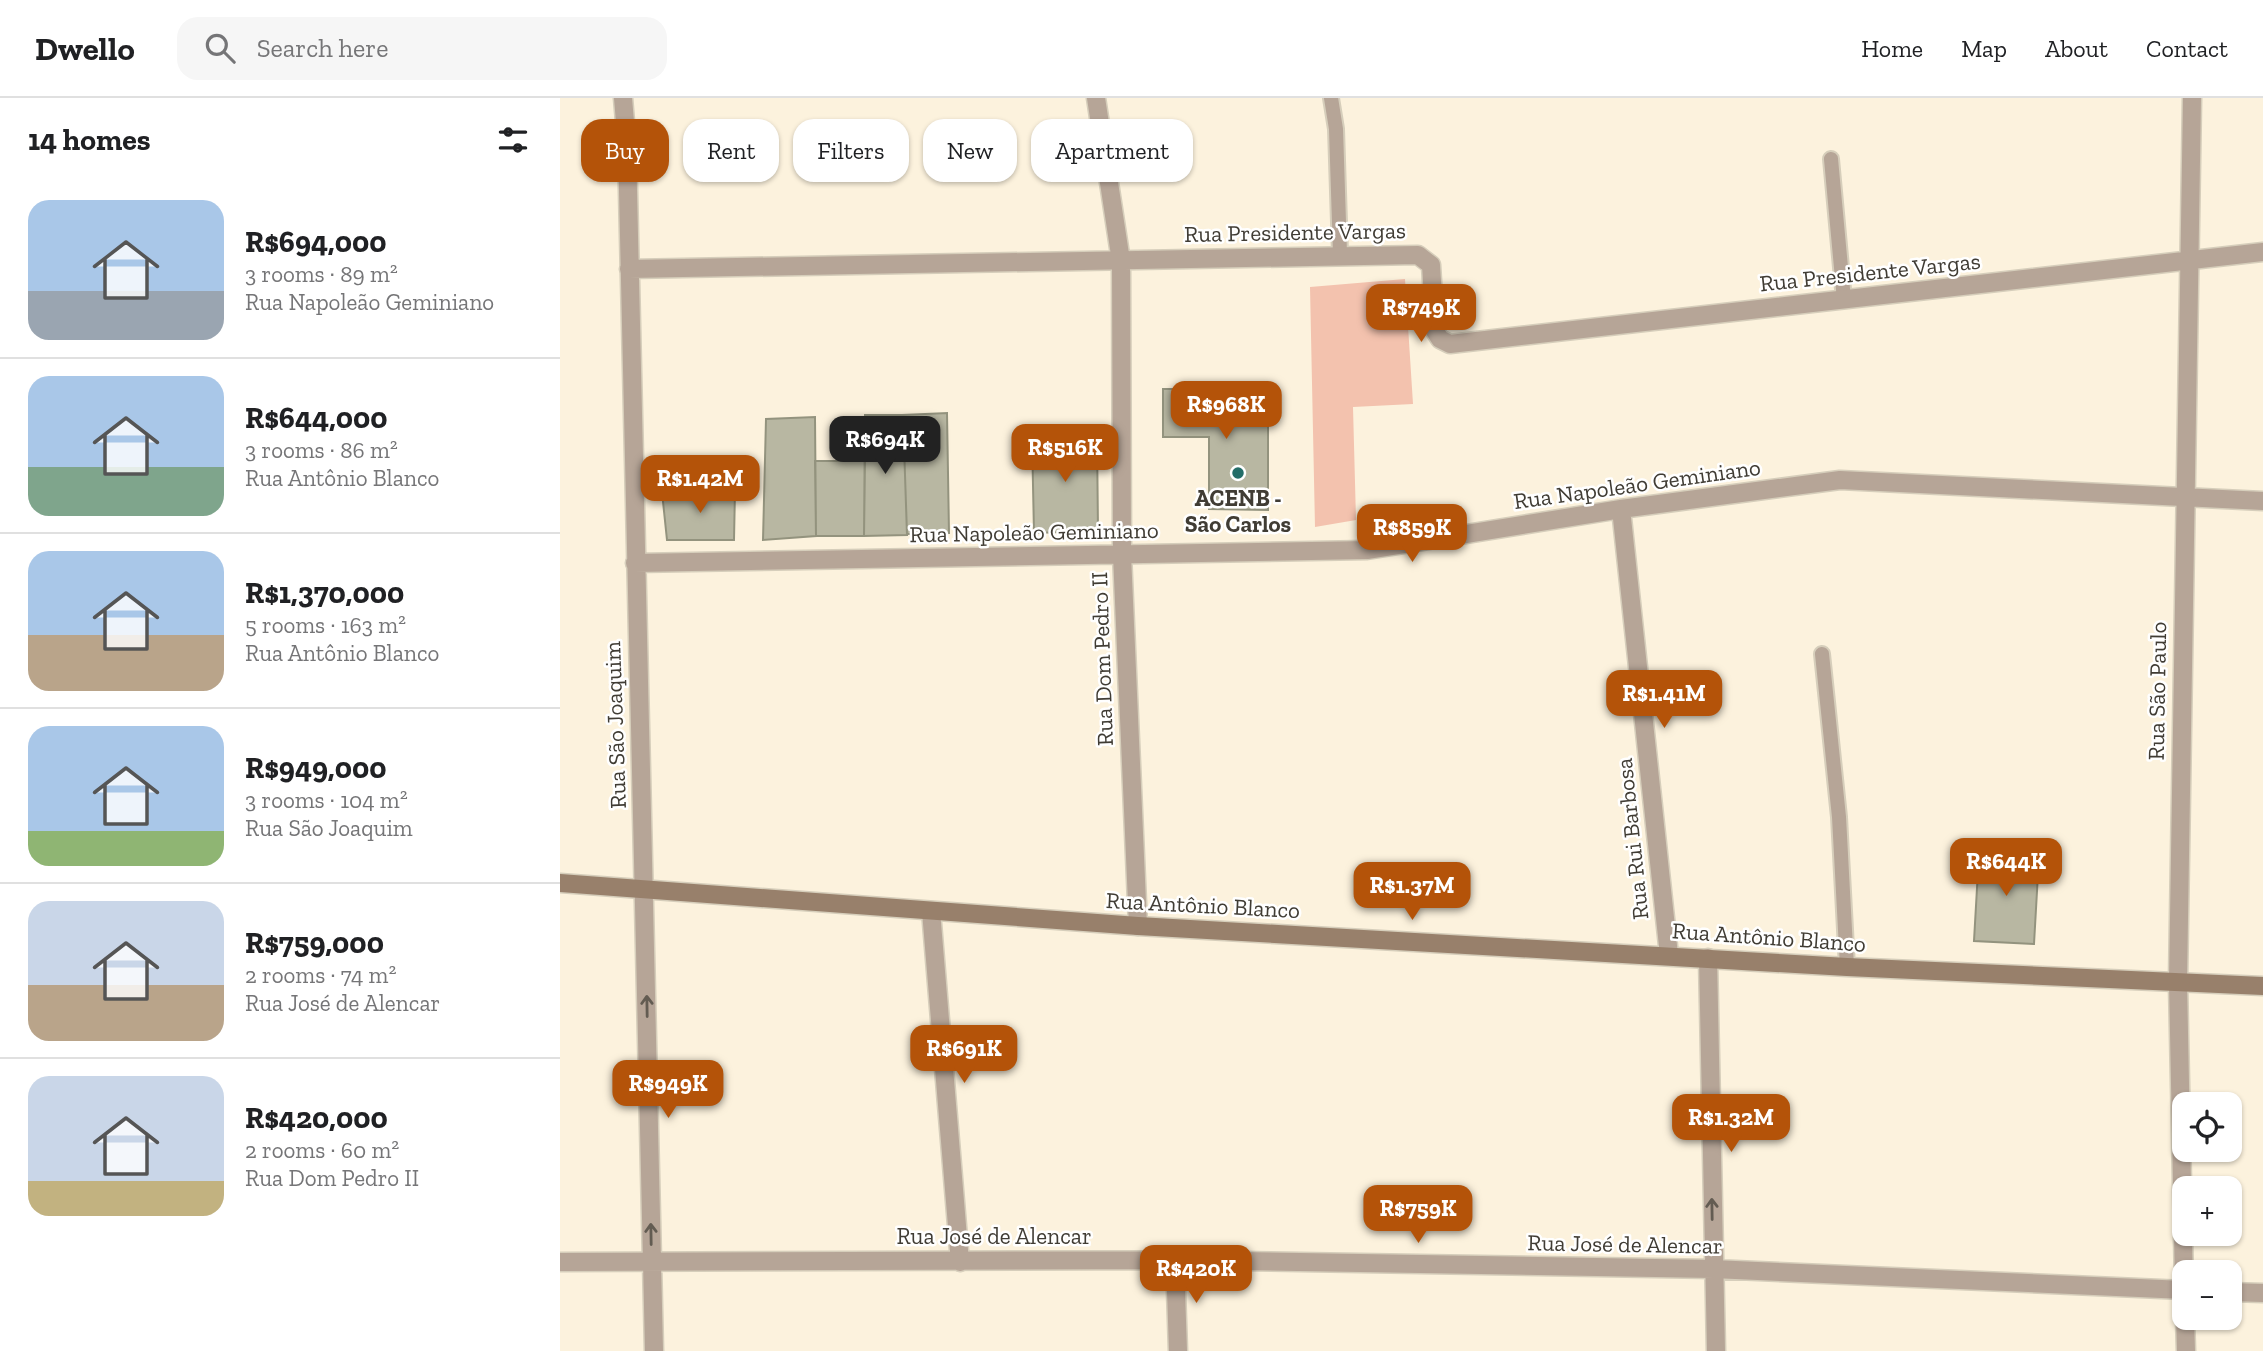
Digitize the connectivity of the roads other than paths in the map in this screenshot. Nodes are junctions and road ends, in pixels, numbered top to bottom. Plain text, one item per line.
1 (623, 98) edge
2 (1096, 98) edge
3 (1331, 98) edge
4 (2192, 98) edge
5 (1831, 159) dead end
6 (2263, 252) edge
7 (1340, 254) junction
8 (2192, 260) junction
9 (1121, 261) junction
10 (629, 268) junction
11 (1844, 300) junction
12 (2184, 496) junction
13 (2263, 501) edge
14 (1621, 509) junction
15 (1122, 555) junction
16 (635, 563) junction
17 (1822, 654) dead end
18 (560, 883) edge
19 (645, 889) junction
20 (930, 911) junction
21 (1138, 926) junction
22 (1670, 955) junction
23 (1709, 958) junction
24 (1847, 967) junction
25 (2178, 982) junction
26 (2263, 986) edge
27 (651, 1260) junction
28 (1175, 1260) junction
29 (2183, 1260) edge
30 (560, 1262) edge
31 (960, 1262) junction
32 (1713, 1269) junction
33 (2172, 1288) edge
34 (2242, 1292) edge
35 (2263, 1293) edge
36 (2185, 1330) edge
37 (654, 1351) edge
38 (1178, 1351) edge
39 (1716, 1351) edge
40 (2186, 1351) edge

1 - 10 street, Rua São Joaquim
2 - 9 street, Rua Dom Pedro II
3 - 7 lane
4 - 8 street, Rua São Paulo
5 - 11 lane
6 - 8 street, Rua Presidente Vargas
7 - 9 street, Rua Presidente Vargas
7 - 11 street, Rua Presidente Vargas
8 - 11 street, Rua Presidente Vargas
8 - 12 street, Rua São Paulo
9 - 10 street, Rua Presidente Vargas
9 - 15 street, Rua Dom Pedro II
10 - 16 street, Rua São Joaquim
12 - 13 street, Rua Napoleão Geminiano
12 - 14 street, Rua Napoleão Geminiano
12 - 25 street, Rua São Paulo
14 - 15 street, Rua Napoleão Geminiano
14 - 22 street, Rua Rui Barbosa
15 - 16 street, Rua Napoleão Geminiano
15 - 21 street, Rua Dom Pedro II
16 - 19 street, Rua São Joaquim
17 - 24 lane
18 - 19 street, Rua Antônio Blanco
19 - 20 street, Rua Antônio Blanco
27 -> 19 street, Rua São Joaquim
20 - 21 street, Rua Antônio Blanco
20 - 31 street
21 - 22 street, Rua Antônio Blanco
22 - 23 street, Rua Antônio Blanco
23 - 24 street, Rua Antônio Blanco
32 -> 23 street
24 - 25 street, Rua Antônio Blanco
25 - 26 street, Rua Antônio Blanco
25 - 29 street, Rua São Paulo
27 - 30 street, Rua José de Alencar
27 - 31 street, Rua José de Alencar
27 - 37 street, Rua São Joaquim
28 - 31 street, Rua José de Alencar
28 - 32 street, Rua José de Alencar
28 - 38 street
32 - 33 street, Rua José de Alencar
32 - 39 street
34 - 35 street
36 - 40 street

